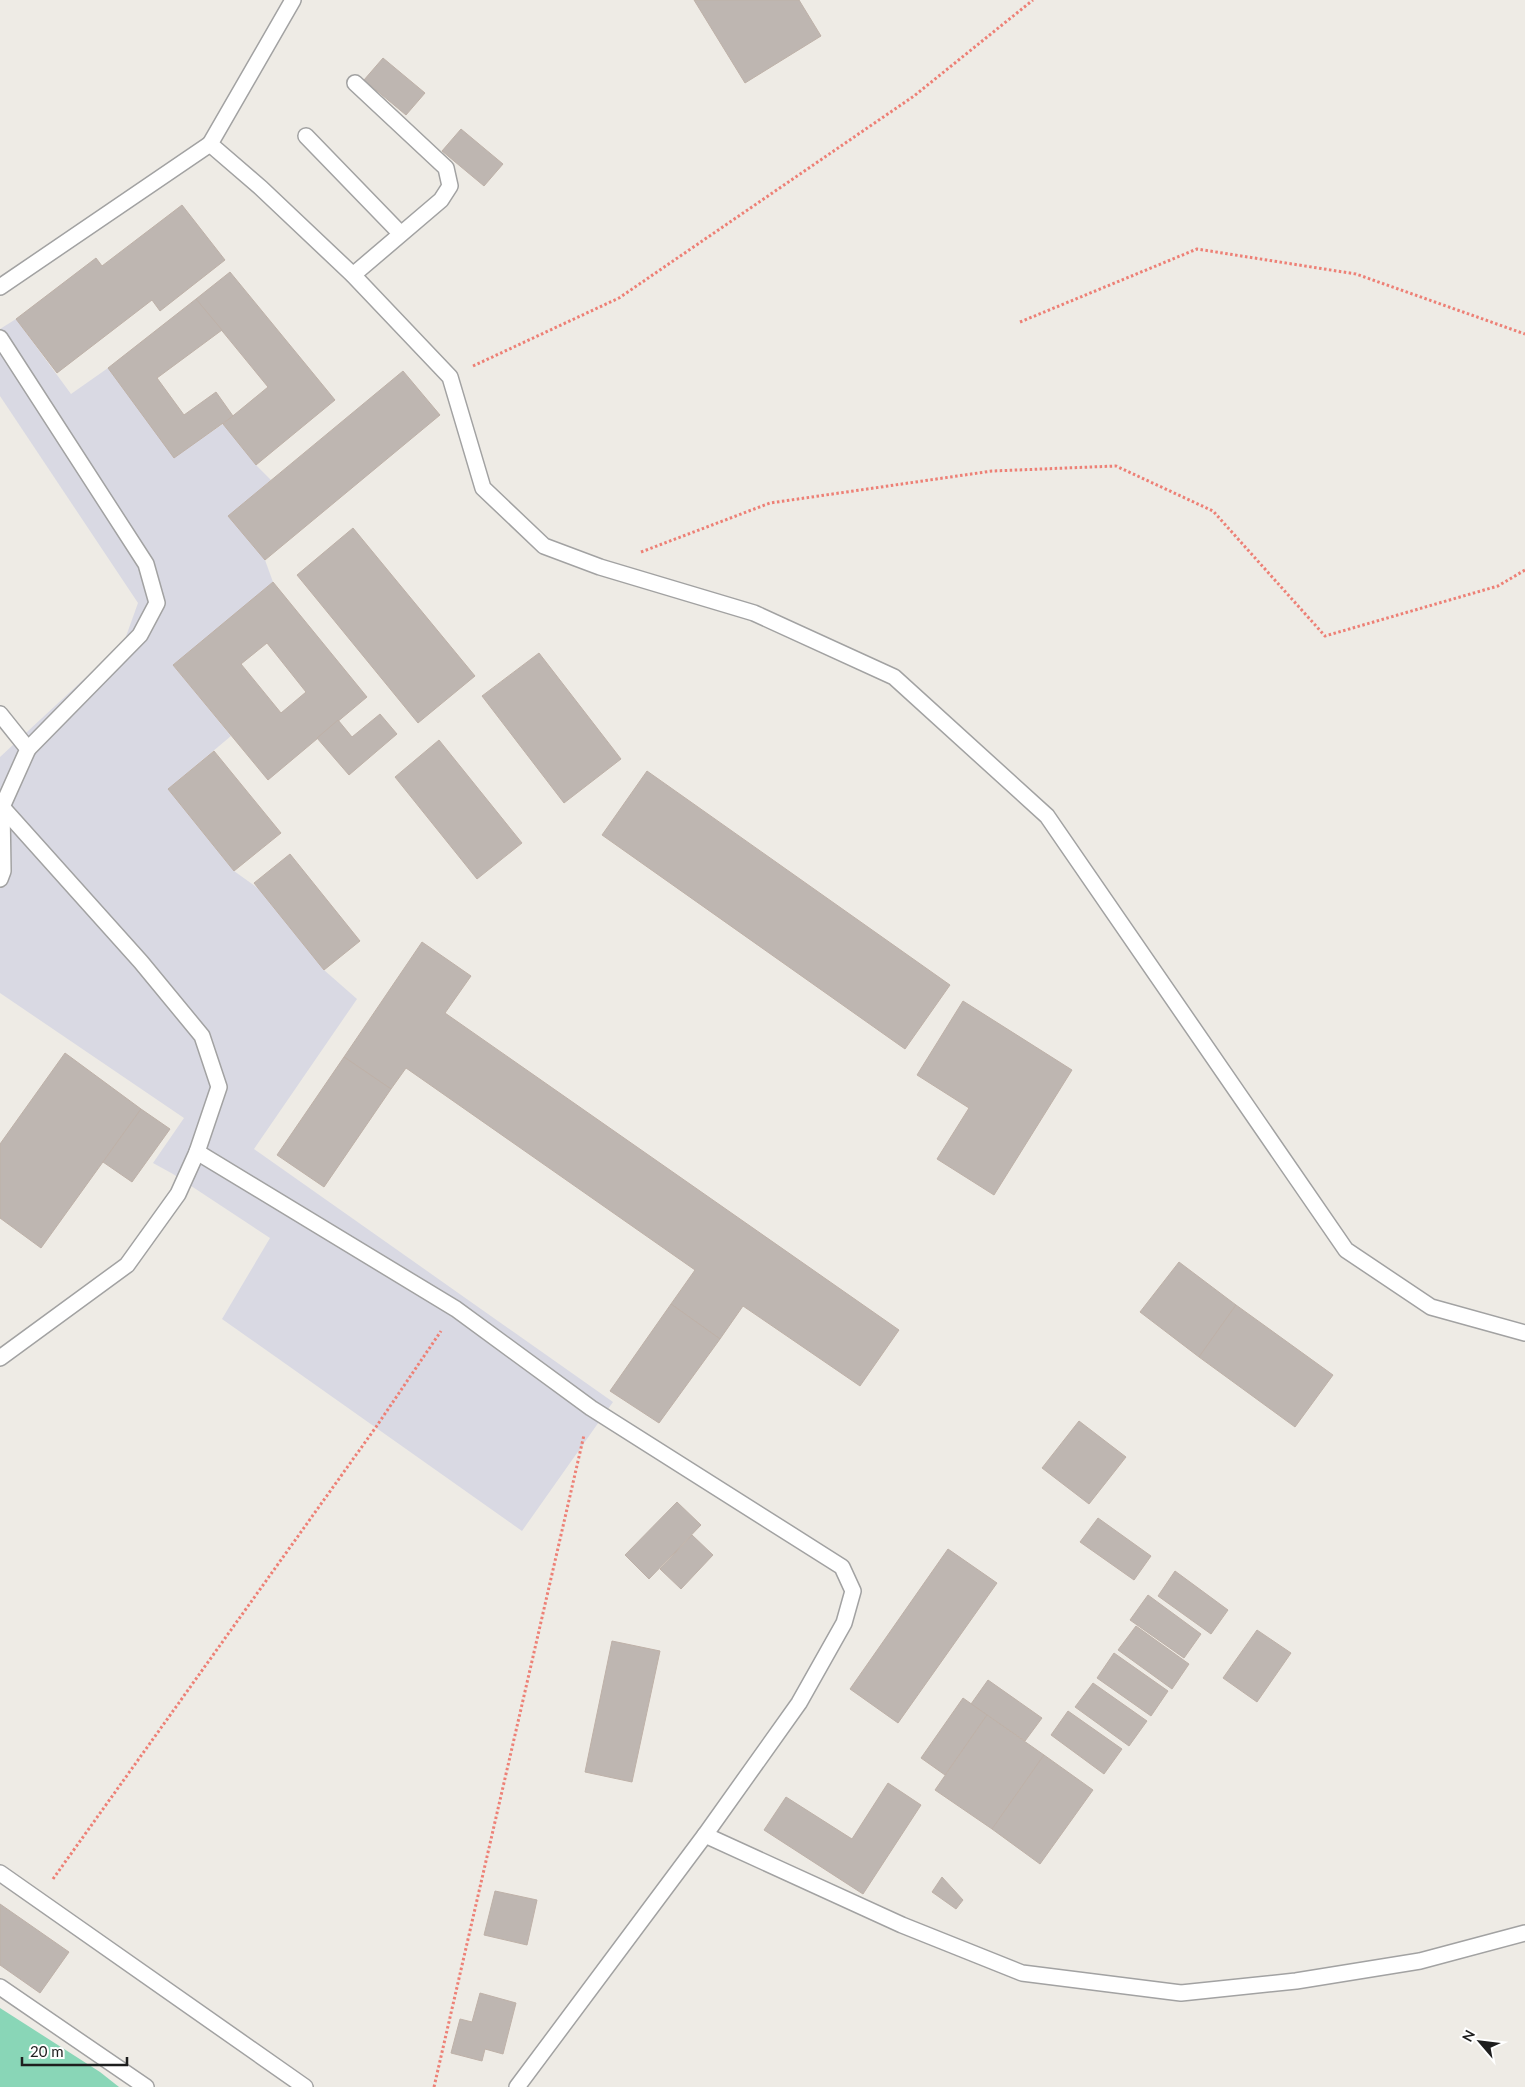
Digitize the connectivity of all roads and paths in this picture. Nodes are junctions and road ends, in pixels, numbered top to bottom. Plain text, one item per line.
1 (293, 0) edge
2 (1033, 0) edge
3 (354, 83) dead end
4 (306, 136) dead end
5 (210, 144) junction
6 (400, 233) junction
7 (353, 276) junction
8 (0, 287) edge
9 (1020, 322) dead end
10 (1525, 334) edge
11 (0, 338) edge
12 (450, 377) junction
13 (600, 567) junction
14 (1525, 570) edge
15 (0, 714) edge
16 (28, 749) junction
17 (2, 807) junction
18 (0, 879) edge
19 (197, 1152) junction
20 (456, 1310) junction
21 (1525, 1333) edge
22 (0, 1358) edge
23 (590, 1408) junction
24 (705, 1835) junction
25 (0, 1873) edge
26 (38, 1900) junction
27 (1525, 1933) edge
28 (0, 1987) edge
29 (146, 2087) edge
30 (305, 2087) edge
31 (434, 2087) edge
32 (517, 2087) edge

1 - 5 lane
2 - 12 path
3 - 6 lane
4 - 6 lane
5 - 7 lane
5 - 8 lane
6 - 7 lane
7 - 12 lane
9 - 10 path
11 - 16 lane
12 - 13 lane
13 - 14 path
13 - 21 lane
15 - 16 lane
16 - 17 lane
17 - 18 lane
17 - 19 lane
19 - 20 lane
19 - 22 lane
20 - 23 lane
20 - 26 path
23 - 24 lane
23 - 31 path
24 - 27 lane
24 - 32 lane
25 - 26 lane
26 - 30 lane
28 - 29 lane

